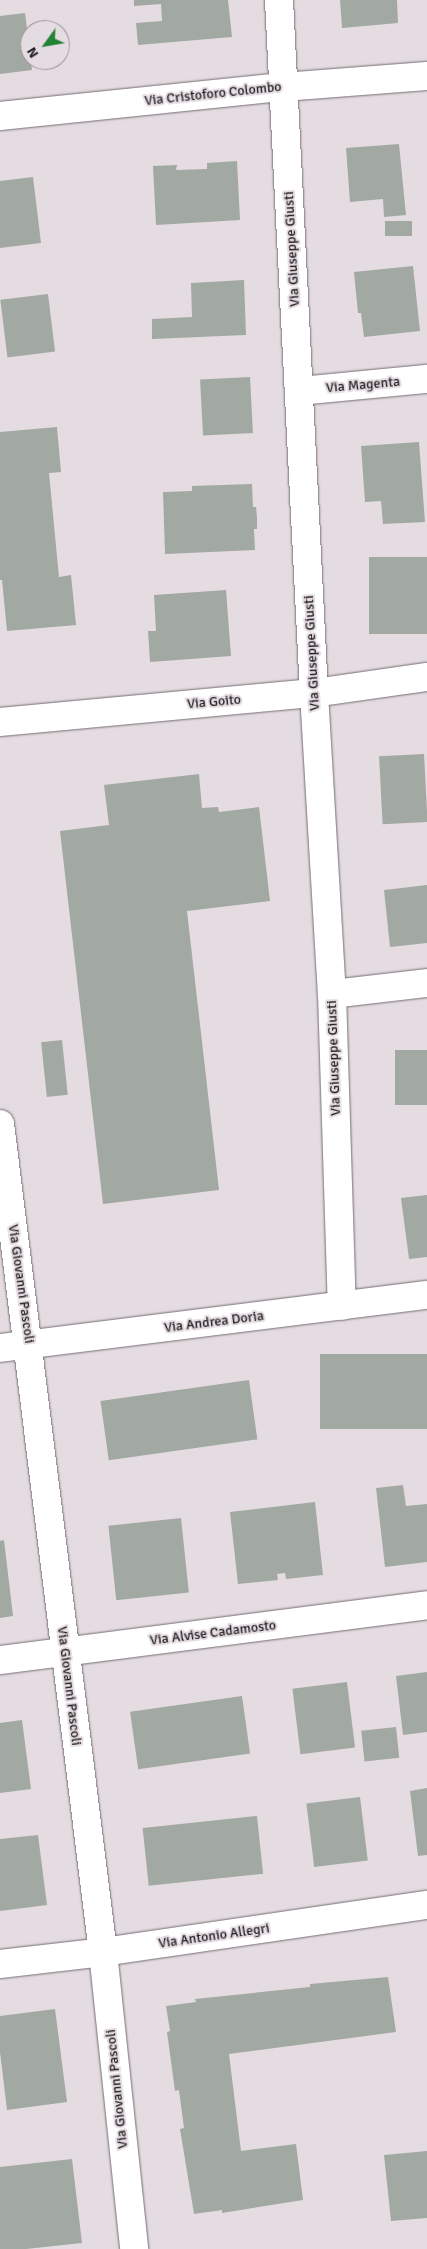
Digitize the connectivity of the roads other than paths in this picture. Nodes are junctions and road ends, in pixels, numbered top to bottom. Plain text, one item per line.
1 (278, 0) edge
2 (427, 76) edge
3 (283, 87) junction
4 (0, 116) edge
5 (427, 379) edge
6 (299, 391) junction
7 (427, 677) edge
8 (314, 693) junction
9 (0, 722) edge
10 (427, 983) edge
11 (332, 994) junction
12 (0, 1124) edge
13 (427, 1295) edge
14 (342, 1306) junction
15 (29, 1344) junction
16 (0, 1348) edge
17 (427, 1605) edge
18 (65, 1651) junction
19 (0, 1660) edge
20 (427, 1905) edge
21 (103, 1952) junction
22 (0, 1964) edge
23 (134, 2249) edge

1 - 3 street, Via Giuseppe Giusti
2 - 3 street, Via Cristoforo Colombo
3 - 4 street, Via Cristoforo Colombo
3 - 6 street, Via Giuseppe Giusti
5 - 6 street, Via Magenta
6 - 8 street, Via Giuseppe Giusti
7 - 8 street, Via Goito
8 - 9 street, Via Goito
8 - 11 street, Via Giuseppe Giusti
10 - 11 street
11 - 14 street, Via Giuseppe Giusti
12 - 15 street, Via Giovanni Pascoli
13 - 14 street, Via Andrea Doria
14 - 15 street, Via Andrea Doria
15 - 16 street, Via Andrea Doria
15 - 18 street, Via Giovanni Pascoli
17 - 18 street, Via Alvise Cadamosto
18 - 19 street, Via Alvise Cadamosto
18 - 21 street, Via Giovanni Pascoli
20 - 21 street, Via Antonio Allegri
21 - 22 street, Via Antonio Allegri
21 - 23 street, Via Giovanni Pascoli

